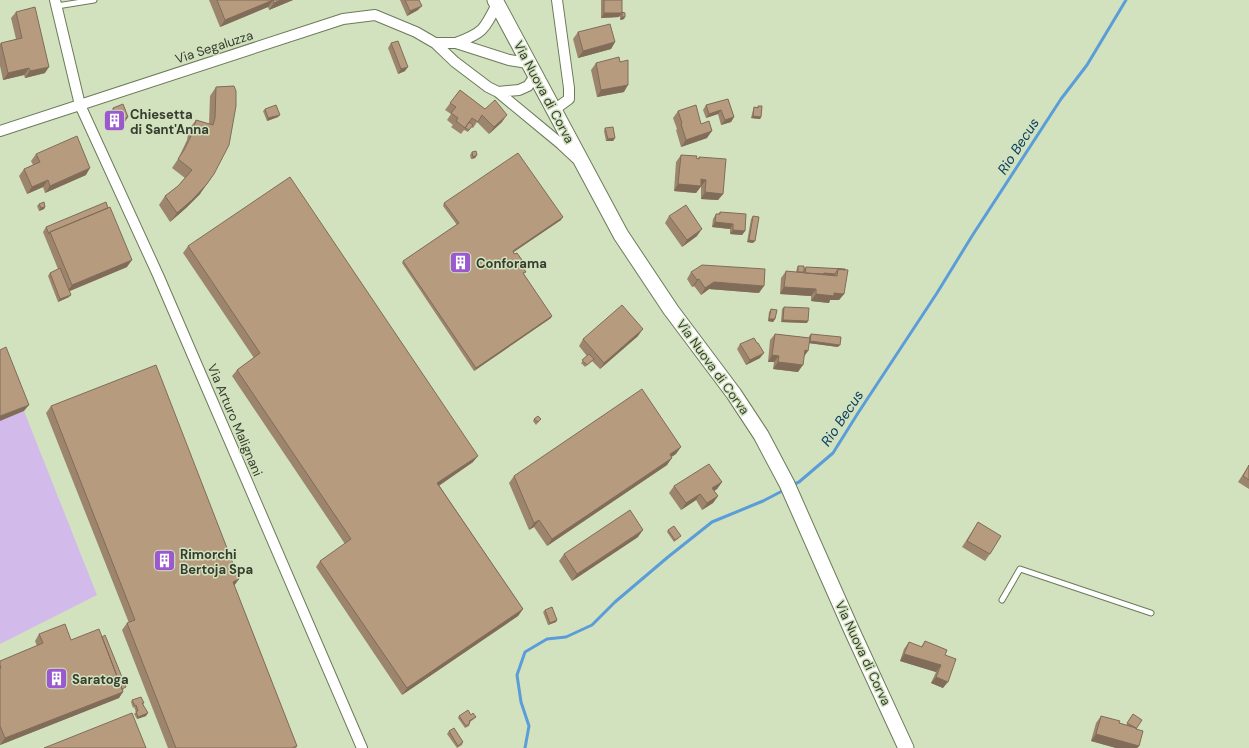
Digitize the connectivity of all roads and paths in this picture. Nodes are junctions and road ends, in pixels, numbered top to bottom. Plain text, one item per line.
1 (94, 0) edge
2 (557, 0) edge
3 (496, 2) edge
4 (56, 3) edge
5 (435, 43) junction
6 (456, 43) junction
7 (532, 70) junction
8 (498, 92) junction
9 (80, 105) junction
10 (554, 110) junction
11 (0, 132) edge
12 (583, 165) junction
13 (1002, 600) dead end
14 (1151, 613) dead end
15 (362, 748) edge
16 (906, 748) edge

1 - 4 lane
2 - 10 street
3 - 6 street
3 - 7 main road, Via Nuova di Corva
4 - 9 street, Via Arturo Malignani
5 - 6 street
5 - 8 street, Via Segaluzza
5 - 9 street, Via Segaluzza
6 - 7 street
7 - 8 street
7 - 10 main road, Via Nuova di Corva
8 - 12 street, Via Segaluzza
9 - 11 street, Via Segaluzza
9 - 15 street, Via Arturo Malignani
10 - 12 main road, Via Nuova di Corva
12 - 16 main road, Via Nuova di Corva
13 - 14 lane

